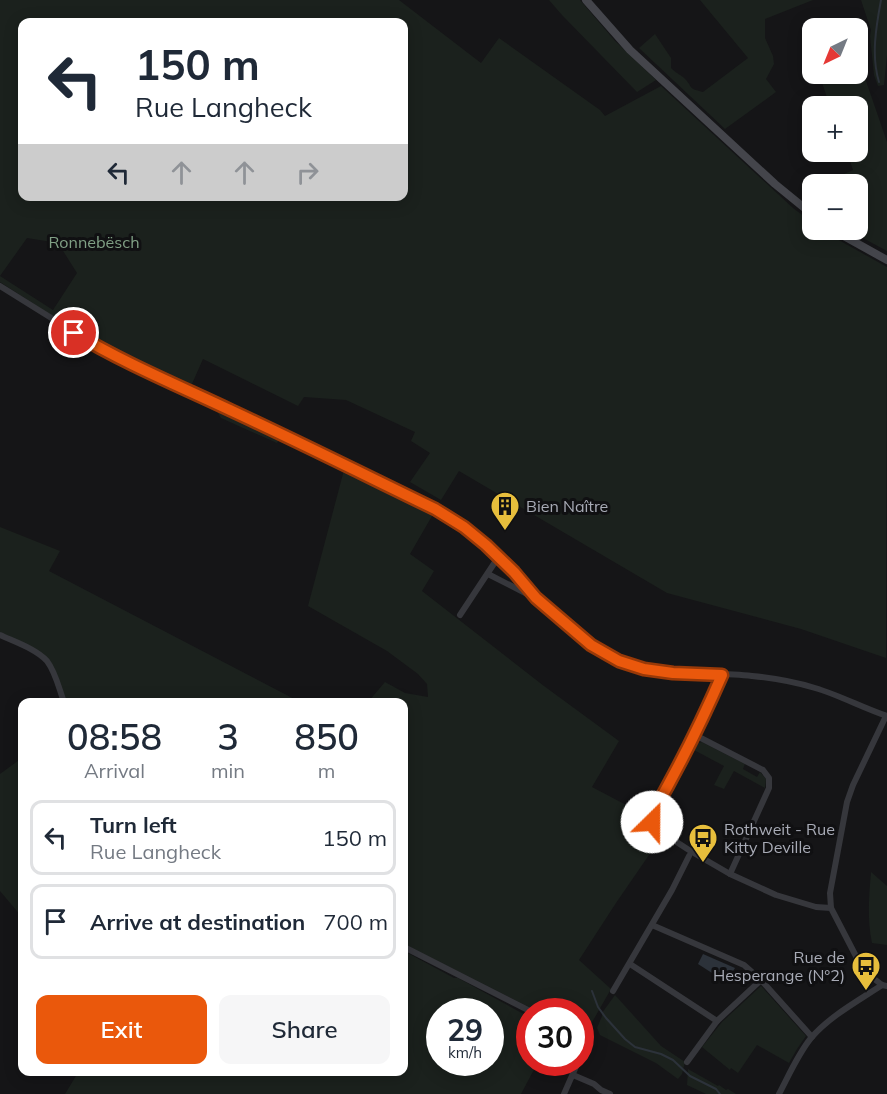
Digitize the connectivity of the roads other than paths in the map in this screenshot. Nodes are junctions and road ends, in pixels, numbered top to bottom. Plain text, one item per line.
1 (586, 0) edge
2 (802, 206) edge
3 (851, 240) edge
4 (887, 260) edge
5 (0, 286) edge
6 (499, 556) junction
7 (488, 574) junction
8 (536, 598) junction
9 (460, 615) dead end
10 (0, 635) edge
11 (722, 675) junction
12 (63, 698) edge
13 (886, 716) edge
14 (695, 735) junction
15 (689, 856) dead end
16 (730, 874) junction
17 (831, 908) junction
18 (652, 925) junction
19 (408, 949) edge
20 (630, 963) junction
21 (761, 980) junction
22 (884, 985) edge
23 (613, 991) dead end
24 (516, 1004) edge
25 (717, 1021) junction
26 (812, 1037) junction
27 (687, 1062) dead end
28 (573, 1076) edge
29 (575, 1076) edge
30 (564, 1094) edge
31 (610, 1094) edge
32 (780, 1094) edge

1 - 2 main road
3 - 4 main road
5 - 6 street
6 - 7 street
6 - 8 street
7 - 8 street
7 - 9 street
8 - 11 street
10 - 12 street
11 - 13 street
11 - 14 street
13 - 17 street
14 - 16 street
14 - 16 street
15 - 18 street
16 - 17 street
17 - 22 street
18 - 20 street
18 - 21 street
19 - 24 street
20 - 23 street
20 - 25 street
21 - 25 street
21 - 26 street
22 - 26 street
25 - 27 street
26 - 32 street
28 - 30 street
29 - 31 street

